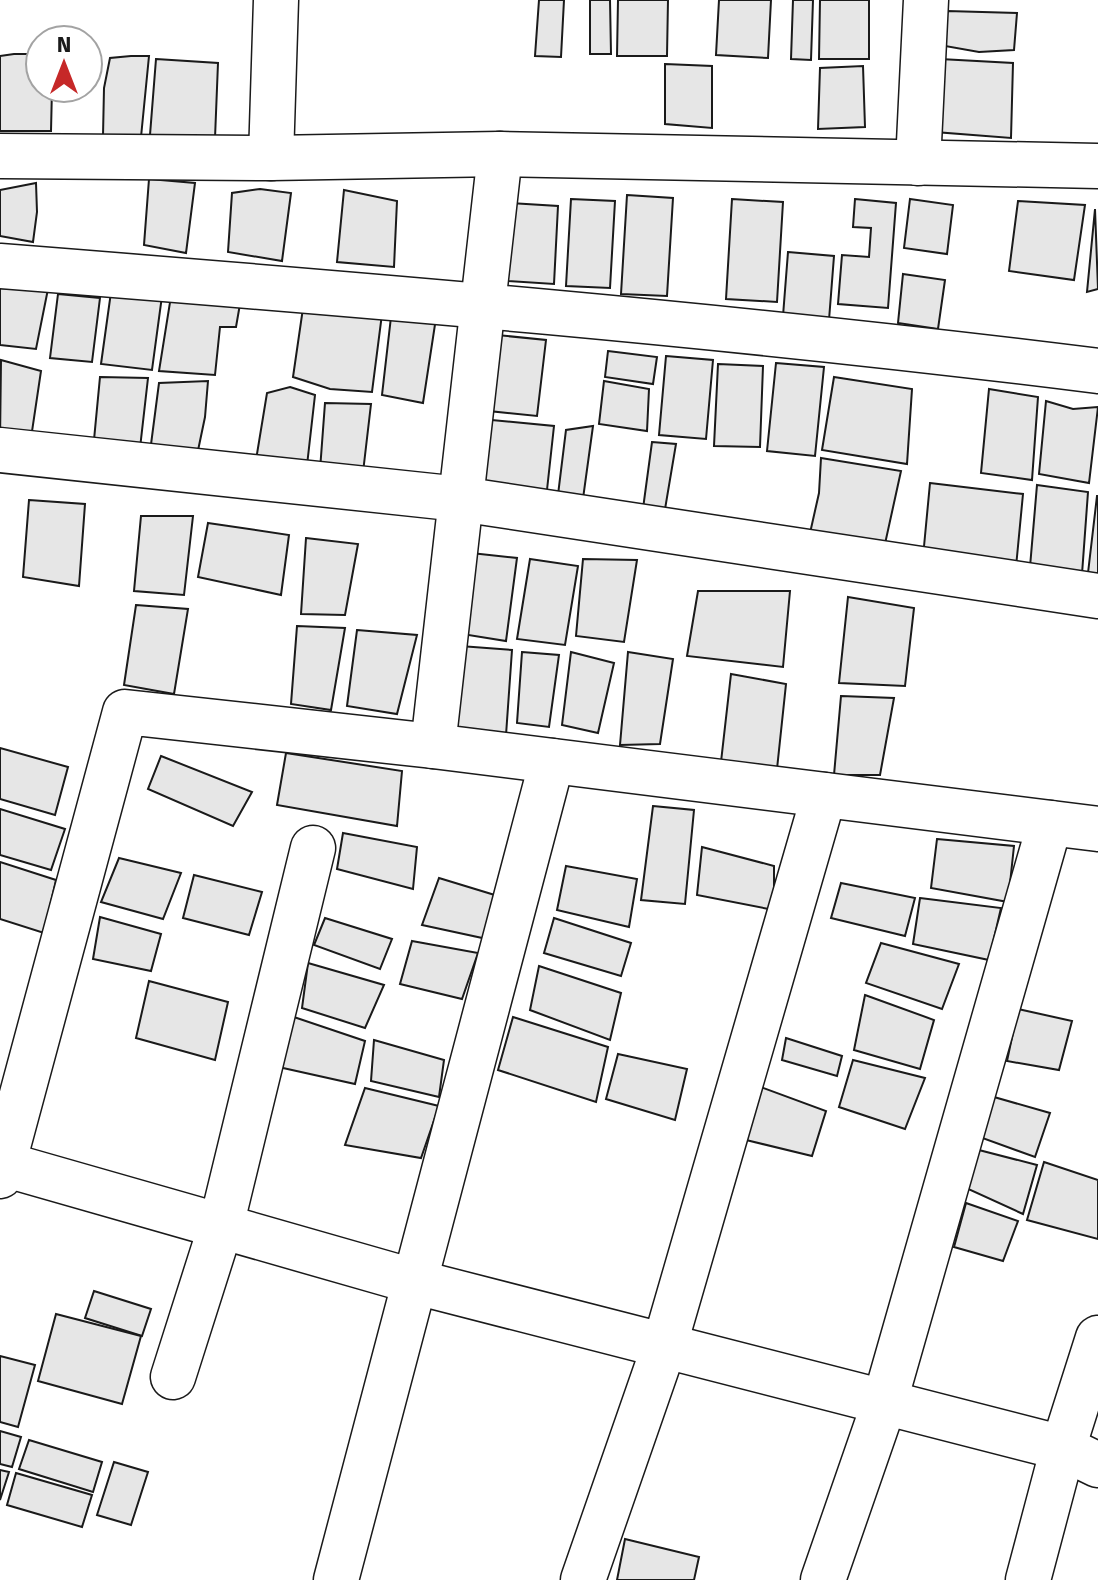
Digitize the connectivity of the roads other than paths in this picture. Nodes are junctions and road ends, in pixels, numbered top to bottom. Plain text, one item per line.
1 (276, 0) edge
2 (926, 0) edge
3 (500, 154) junction
4 (0, 156) edge
5 (271, 158) junction
6 (918, 163) junction
7 (1098, 166) edge
8 (0, 266) edge
9 (481, 304) junction
10 (1098, 371) edge
11 (0, 450) edge
12 (460, 499) junction
13 (1098, 596) edge
14 (433, 746) junction
15 (552, 761) junction
16 (824, 795) junction
17 (1050, 823) junction
18 (1098, 829) edge
19 (313, 848) dead end
20 (1, 1168) edge
21 (221, 1226) junction
22 (416, 1282) junction
23 (1098, 1338) edge
24 (664, 1347) junction
25 (173, 1377) dead end
26 (884, 1404) junction
27 (1081, 1456) edge
28 (336, 1580) edge
29 (583, 1580) edge
30 (823, 1580) edge
31 (1028, 1580) edge

1 - 5 street
2 - 6 street
3 - 5 street
3 - 6 street
3 - 9 street
4 - 5 street
6 - 7 street
8 - 9 street
9 - 10 street
9 - 12 street
11 - 12 street
12 - 13 street
12 - 14 street
14 - 15 street
14 - 20 street
15 - 16 street
15 - 22 street
16 - 17 street
16 - 24 street
17 - 18 street
17 - 26 street
19 - 21 street
20 - 21 street
21 - 22 street
21 - 25 street
22 - 24 street
22 - 28 street
23 - 27 street
24 - 26 street
24 - 29 street
26 - 27 street
26 - 30 street
27 - 31 street

